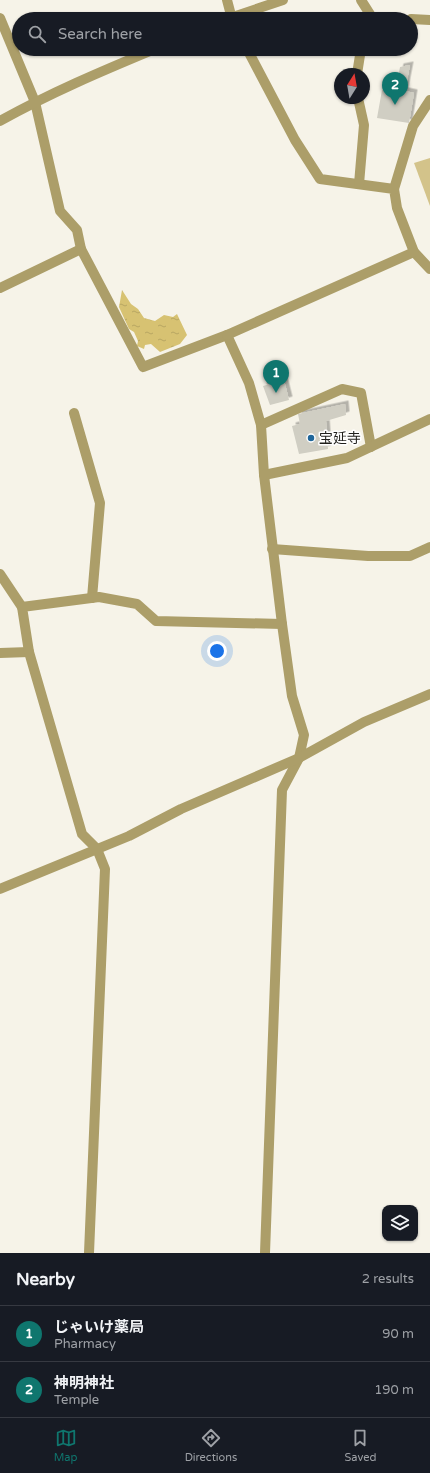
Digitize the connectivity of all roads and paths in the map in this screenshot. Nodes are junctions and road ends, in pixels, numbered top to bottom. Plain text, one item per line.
1 (227, 0) edge
2 (283, 0) edge
3 (361, 0) edge
4 (229, 12) edge
5 (248, 12) edge
6 (369, 12) edge
7 (0, 18) edge
8 (418, 20) edge
9 (430, 20) edge
10 (12, 47) edge
11 (16, 56) edge
12 (138, 56) edge
13 (251, 56) edge
14 (360, 56) edge
15 (359, 68) edge
16 (430, 100) edge
17 (35, 102) junction
18 (359, 104) edge
19 (0, 121) edge
20 (358, 184) junction
21 (394, 189) junction
22 (81, 249) junction
23 (414, 252) junction
24 (430, 269) edge
25 (0, 288) edge
26 (227, 335) junction
27 (74, 413) dead end
28 (430, 419) edge
29 (261, 425) junction
30 (371, 447) junction
31 (264, 475) junction
32 (430, 547) edge
33 (272, 549) junction
34 (0, 574) edge
35 (92, 598) junction
36 (22, 607) junction
37 (282, 624) junction
38 (29, 652) junction
39 (0, 653) edge
40 (430, 694) edge
41 (298, 758) junction
42 (97, 849) junction
43 (0, 889) edge
44 (89, 1253) edge
45 (265, 1253) edge

1 - 4 street
2 - 5 street
3 - 6 street
7 - 10 street
8 - 9 street
11 - 17 street
12 - 17 street
13 - 20 street
14 - 15 street
16 - 21 street
17 - 19 street
17 - 22 street
18 - 20 street
20 - 21 street
21 - 23 street
22 - 25 street
22 - 26 street
23 - 24 street
23 - 26 street
26 - 29 street
27 - 35 street
28 - 30 street
29 - 30 street
29 - 31 street
30 - 31 street
31 - 33 street
32 - 33 street
33 - 37 street
34 - 36 street
35 - 36 street
35 - 37 street
36 - 38 street
37 - 41 street
38 - 39 street
38 - 42 street
40 - 41 street
41 - 42 street
41 - 45 street
42 - 43 street
42 - 44 street

